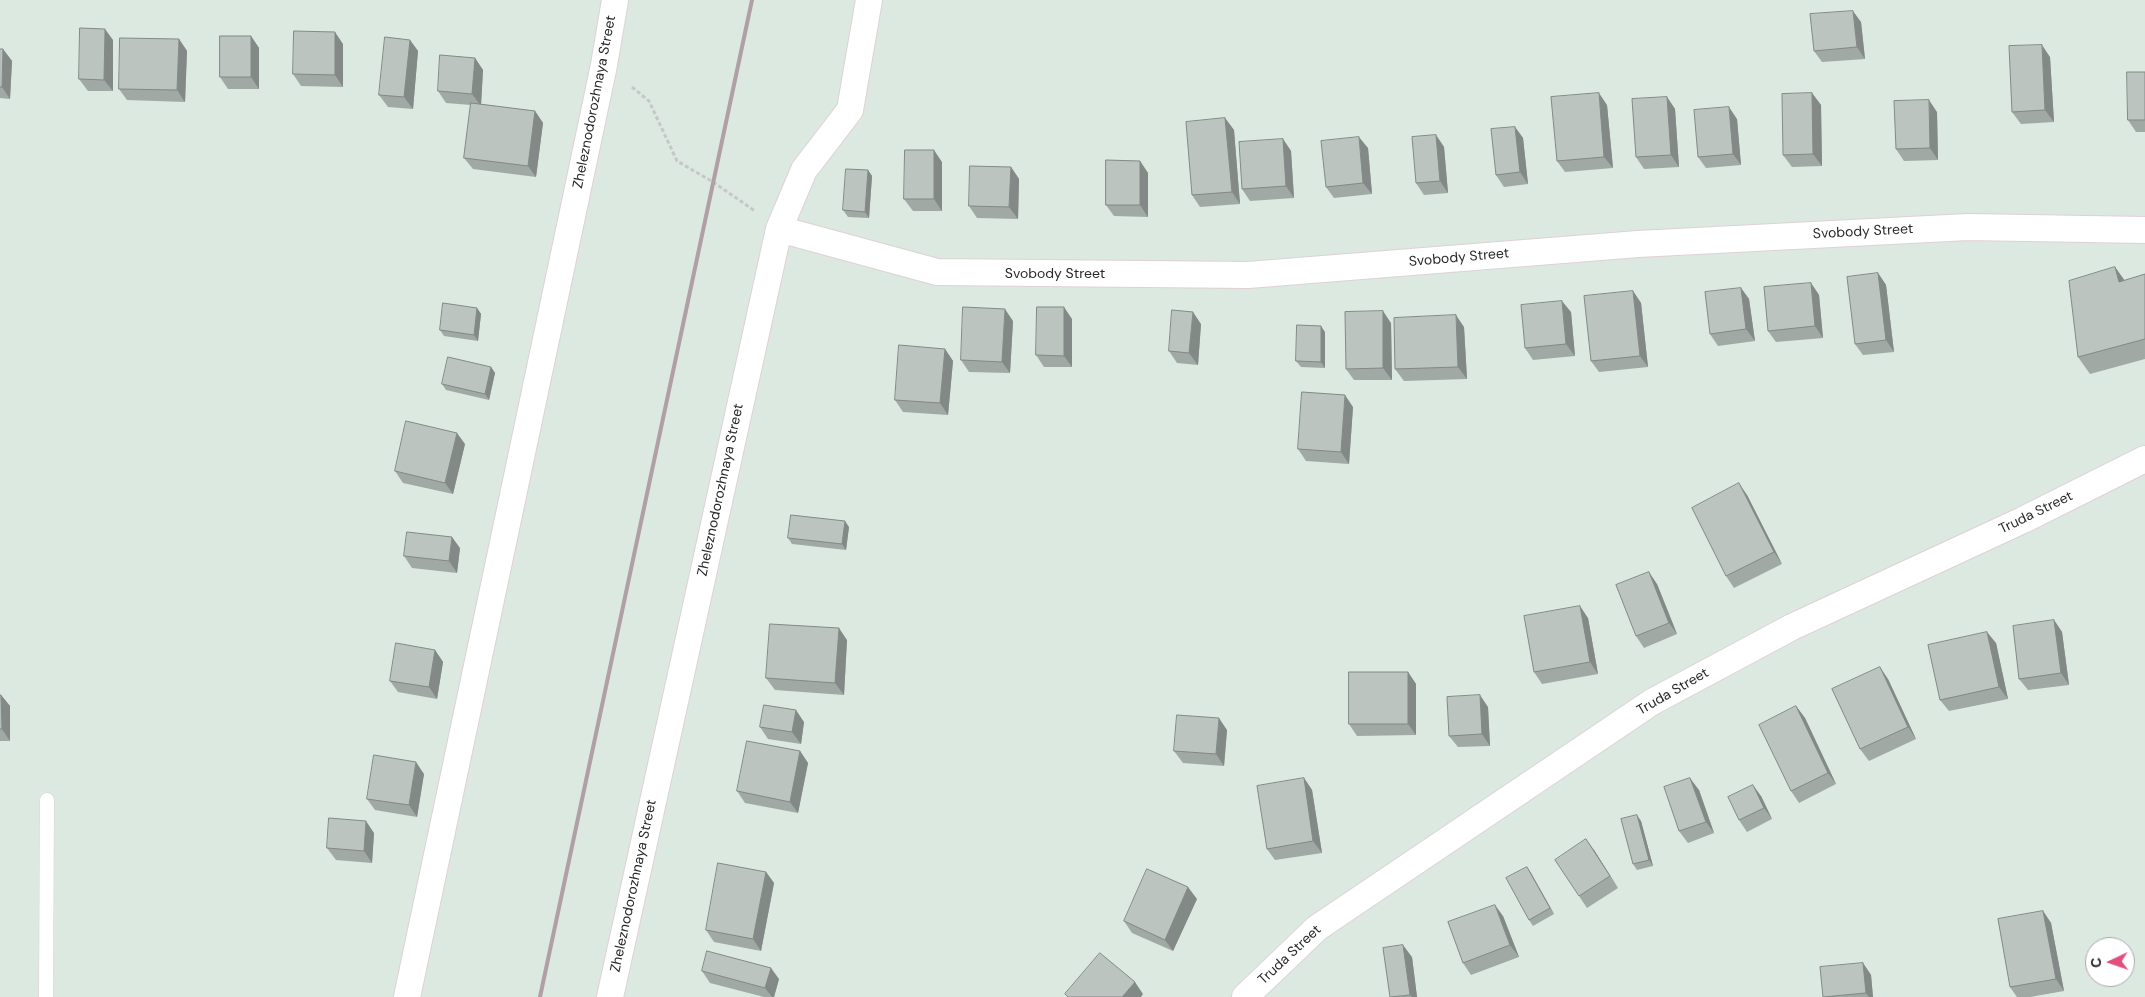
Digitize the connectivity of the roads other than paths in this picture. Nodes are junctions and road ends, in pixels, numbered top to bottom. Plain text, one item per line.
1 (615, 0) edge
2 (869, 0) edge
3 (779, 229) junction
4 (2145, 230) edge
5 (2145, 459) edge
6 (47, 800) dead end
7 (46, 997) edge
8 (407, 997) edge
9 (610, 997) edge
10 (1245, 997) edge

1 - 8 street, Zheleznodorozhnaya Street
2 - 3 street, Zheleznodorozhnaya Street
3 - 4 street, Svobody Street
3 - 9 street, Zheleznodorozhnaya Street
5 - 10 street, Truda Street
6 - 7 lane

